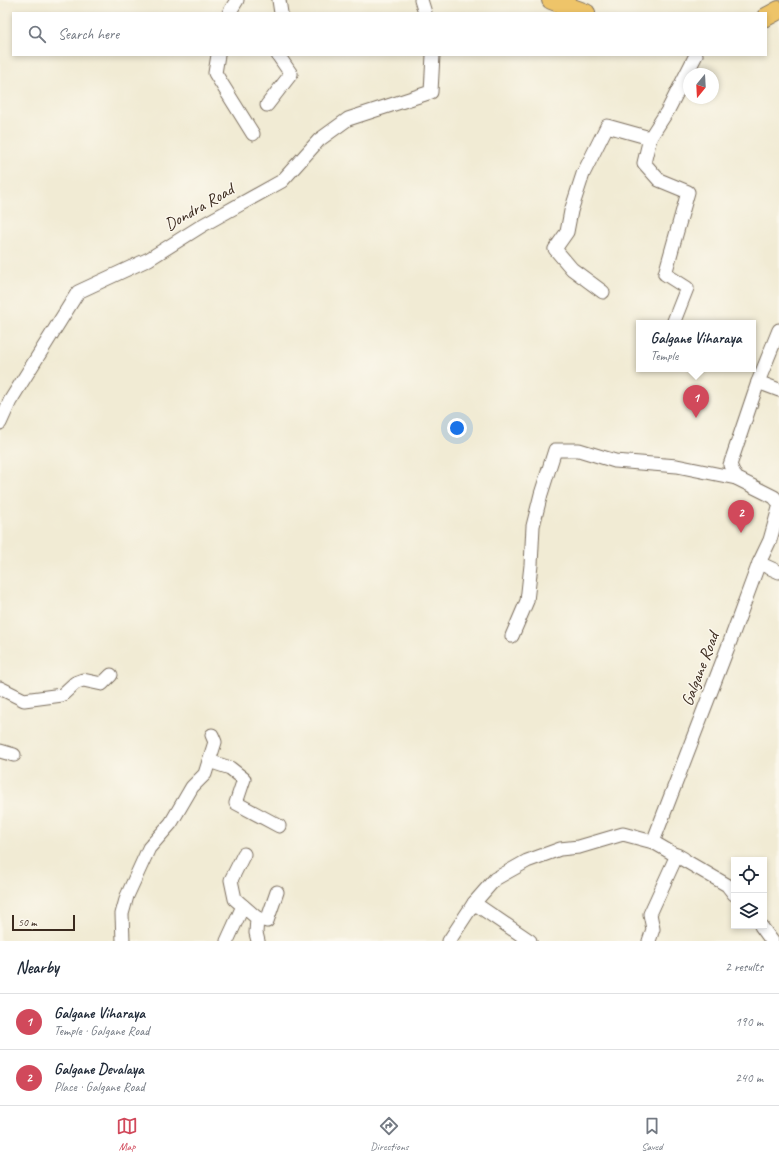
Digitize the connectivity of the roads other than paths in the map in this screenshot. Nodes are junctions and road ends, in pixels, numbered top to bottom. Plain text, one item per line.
1 (237, 0) edge
2 (279, 0) edge
3 (421, 0) edge
4 (551, 0) edge
5 (779, 10) edge
6 (230, 12) edge
7 (281, 12) edge
8 (425, 12) edge
9 (583, 12) edge
10 (767, 16) edge
11 (218, 56) edge
12 (279, 56) edge
13 (433, 56) edge
14 (695, 56) edge
15 (267, 105) dead end
16 (253, 134) dead end
17 (650, 138) junction
18 (603, 292) dead end
19 (674, 320) edge
20 (779, 330) edge
21 (758, 382) junction
22 (779, 390) edge
23 (5, 399) edge
24 (0, 422) edge
25 (736, 478) junction
26 (779, 503) edge
27 (779, 508) edge
28 (759, 563) junction
29 (779, 572) edge
30 (512, 636) dead end
31 (112, 675) dead end
32 (0, 688) edge
33 (212, 735) dead end
34 (0, 751) edge
35 (14, 755) dead end
36 (209, 761) junction
37 (279, 826) dead end
38 (653, 842) junction
39 (244, 854) dead end
40 (677, 855) junction
41 (731, 890) edge
42 (277, 892) dead end
43 (474, 902) junction
44 (243, 906) junction
45 (257, 918) junction
46 (763, 929) edge
47 (123, 941) edge
48 (227, 941) edge
49 (258, 941) edge
50 (449, 941) edge
51 (530, 941) edge
52 (649, 941) edge
53 (772, 941) edge

1 - 6 street
2 - 7 street
3 - 8 street
4 - 9 highway
5 - 10 highway
11 - 16 street
12 - 15 street
13 - 23 street, Dondra Road
14 - 17 street
17 - 18 street
17 - 19 street
20 - 21 street
21 - 22 street
21 - 25 street
23 - 24 street, Dondra Road
25 - 26 street
25 - 30 street
27 - 28 street, Galgane Road
28 - 29 street
28 - 38 street, Galgane Road
31 - 32 street
33 - 36 street
34 - 35 street
36 - 37 street
36 - 47 street
38 - 40 street
38 - 43 street
39 - 44 street
40 - 41 street
40 - 52 street
42 - 45 street
43 - 50 street
43 - 51 street
44 - 45 street
44 - 48 street
45 - 49 street
46 - 53 street

